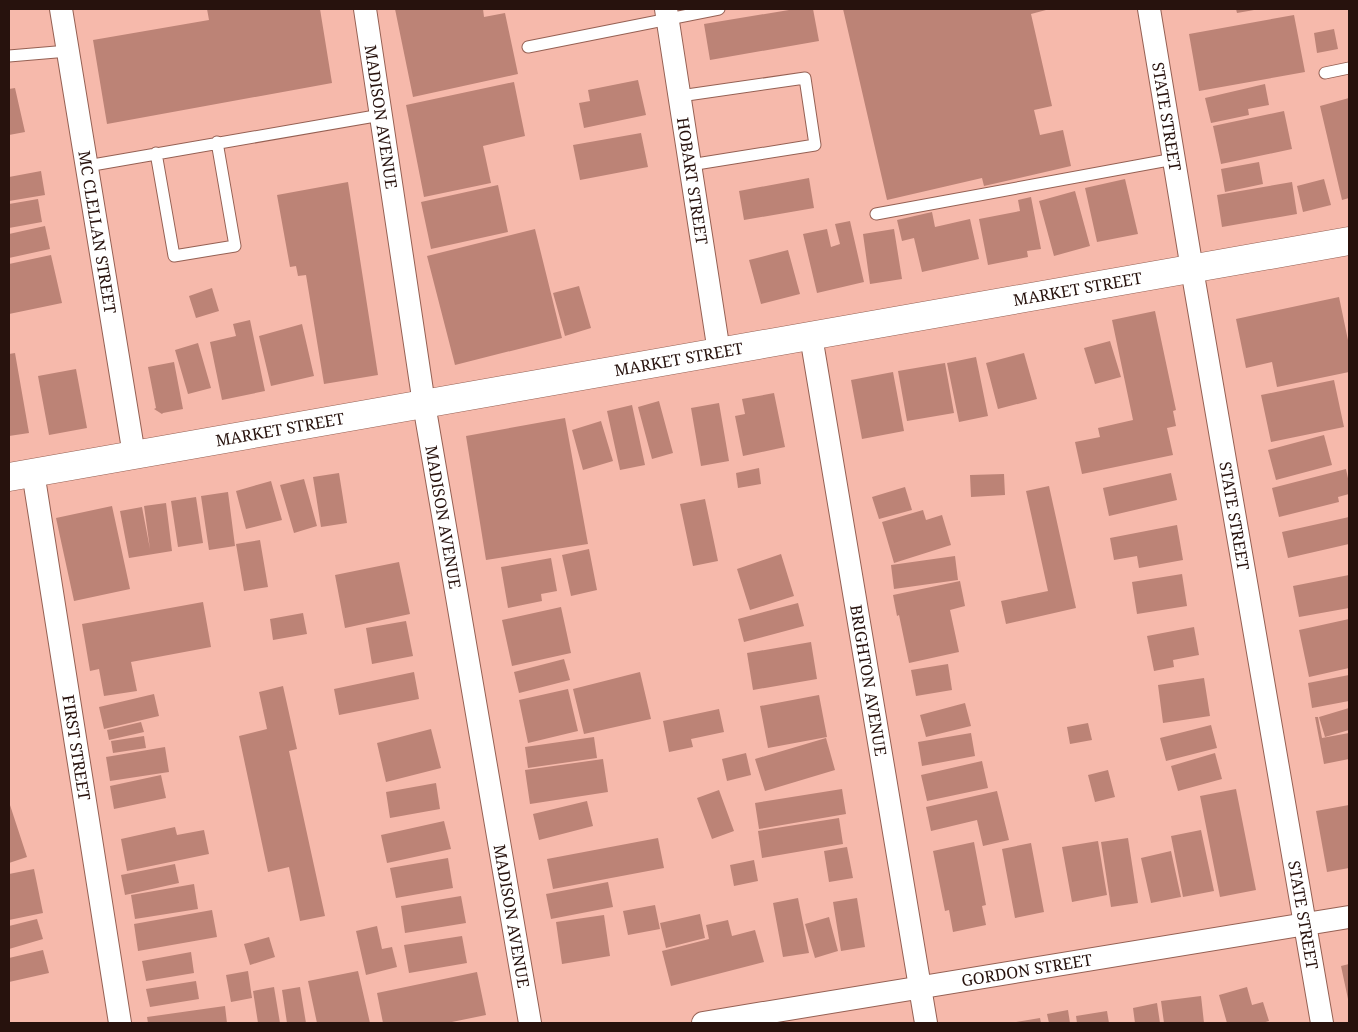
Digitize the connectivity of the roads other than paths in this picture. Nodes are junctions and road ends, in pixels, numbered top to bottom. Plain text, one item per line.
1 (61, 9) edge
2 (365, 9) edge
3 (720, 9) edge
4 (1149, 9) edge
5 (667, 14) edge
6 (528, 47) dead end
7 (68, 51) junction
8 (9, 56) edge
9 (1349, 68) edge
10 (1326, 73) dead end
11 (680, 96) junction
12 (381, 115) junction
13 (217, 142) junction
14 (156, 153) junction
15 (1174, 159) junction
16 (690, 165) junction
17 (87, 166) junction
18 (876, 214) dead end
19 (1349, 241) edge
20 (1192, 269) junction
21 (811, 336) junction
22 (718, 352) junction
23 (424, 404) junction
24 (134, 455) junction
25 (21, 475) edge
26 (1349, 917) edge
27 (1305, 924) junction
28 (920, 987) junction
29 (120, 1023) edge
30 (530, 1023) edge
31 (703, 1023) edge
32 (926, 1023) edge
33 (1322, 1023) edge

1 - 7 street, MC CLELLAN STREET
2 - 12 street, MADISON AVENUE
3 - 5 lane
4 - 15 street, STATE STREET
5 - 6 lane
5 - 11 street, HOBART STREET
7 - 8 lane
7 - 17 street, MC CLELLAN STREET
9 - 10 lane
11 - 16 street, HOBART STREET
11 - 16 lane
12 - 13 lane
12 - 23 street, MADISON AVENUE
13 - 14 lane
13 - 14 lane
14 - 17 lane
15 - 18 lane
15 - 20 street, STATE STREET
16 - 22 street, HOBART STREET
17 - 24 street, MC CLELLAN STREET
19 - 20 street, MARKET STREET
20 - 21 street, MARKET STREET
20 - 27 street, STATE STREET
21 - 22 street, MARKET STREET
21 - 28 street, BRIGHTON AVENUE
22 - 23 street, MARKET STREET
23 - 24 street, MARKET STREET
23 - 30 street, MADISON AVENUE
24 - 25 street, MARKET STREET
25 - 29 street, FIRST STREET
26 - 27 street, GORDON STREET
27 - 28 street, GORDON STREET
27 - 33 street, STATE STREET
28 - 31 street, GORDON STREET
28 - 32 street, BRIGHTON AVENUE

